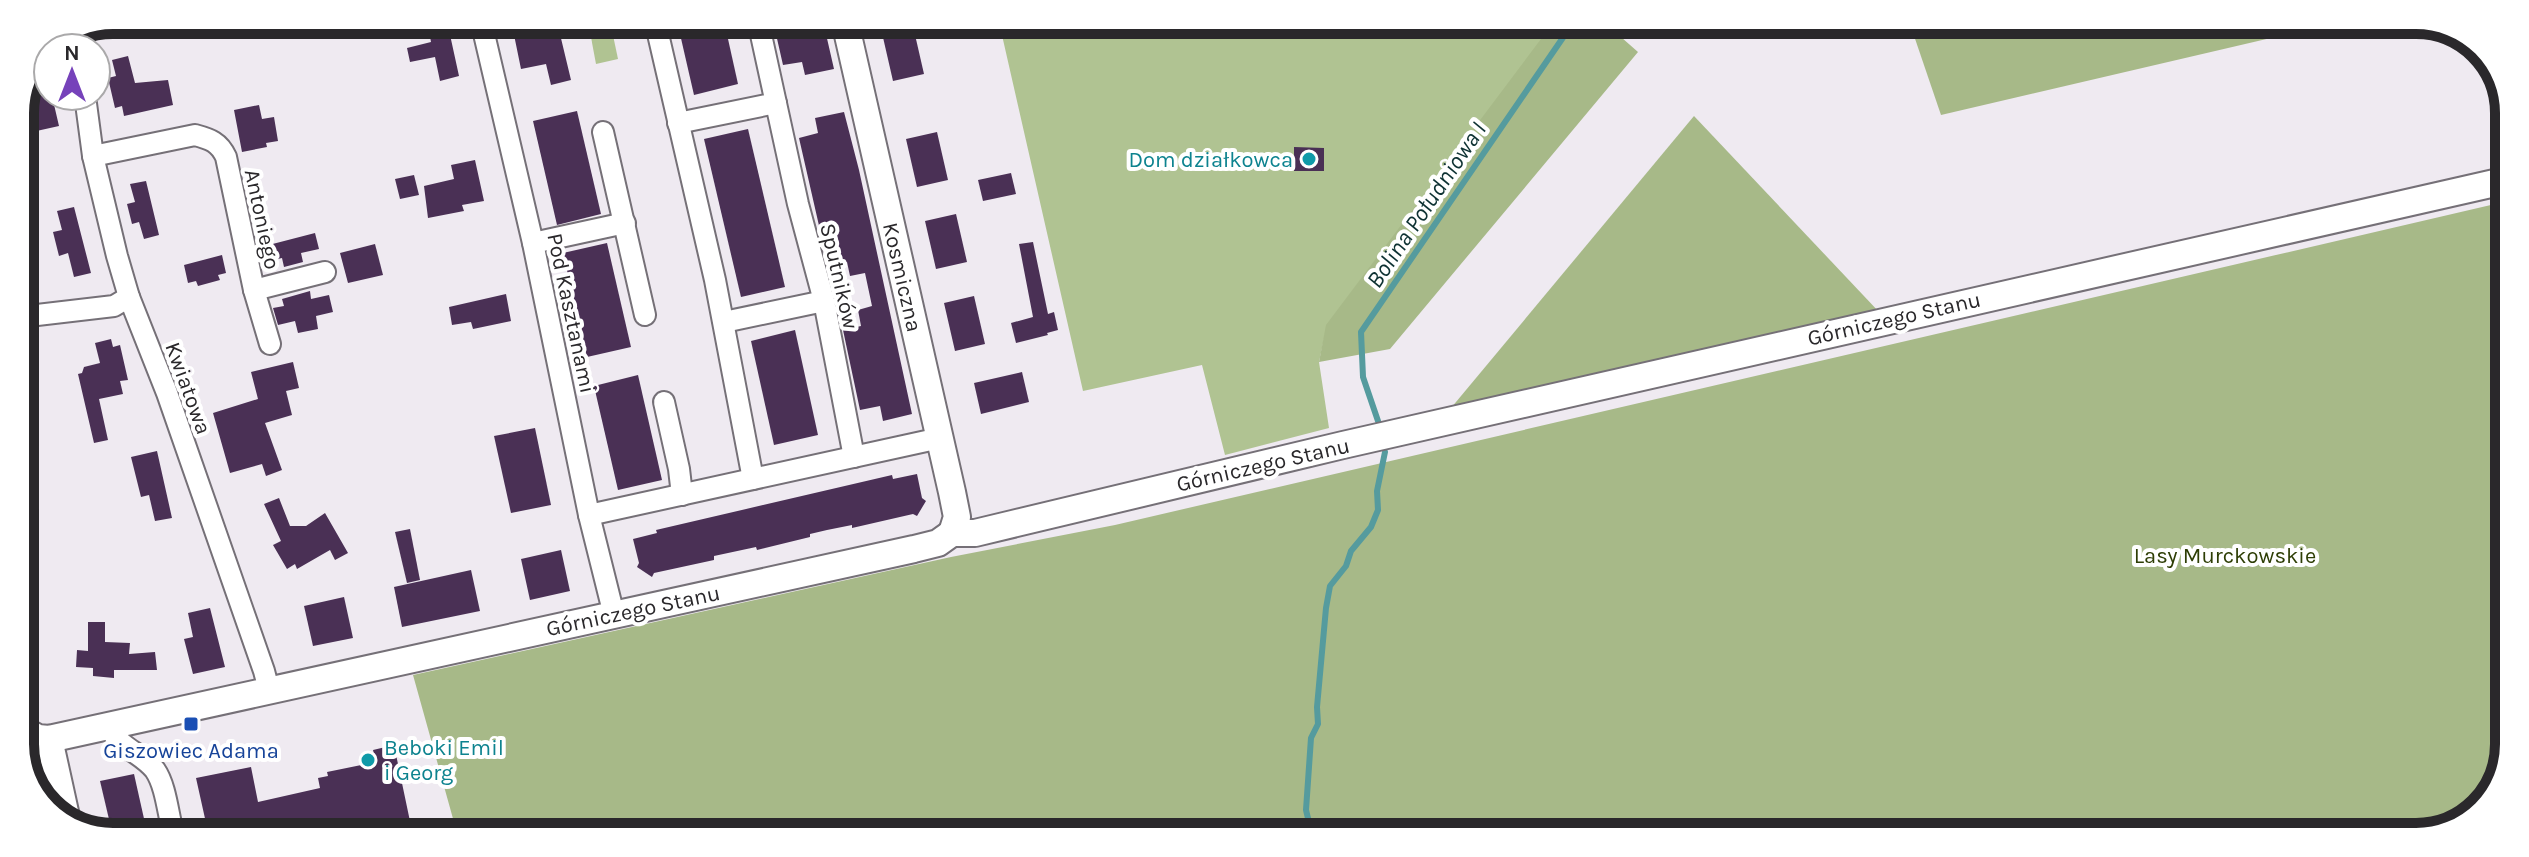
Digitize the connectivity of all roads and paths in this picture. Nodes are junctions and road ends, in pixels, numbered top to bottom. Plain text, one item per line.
1 (484, 34) edge
2 (658, 34) edge
3 (761, 34) edge
4 (848, 34) edge
5 (776, 103) junction
6 (87, 112) edge
7 (678, 123) junction
8 (603, 132) dead end
9 (93, 156) junction
10 (2495, 183) edge
11 (625, 223) junction
12 (533, 243) junction
13 (325, 272) dead end
14 (254, 290) junction
15 (129, 297) junction
16 (824, 301) junction
17 (34, 315) edge
18 (645, 315) dead end
19 (724, 322) junction
20 (270, 344) dead end
21 (664, 402) dead end
22 (940, 438) junction
23 (854, 457) junction
24 (753, 479) junction
25 (682, 495) junction
26 (589, 515) junction
27 (952, 533) junction
28 (614, 615) junction
29 (269, 690) junction
30 (109, 726) junction
31 (34, 734) edge
32 (34, 745) edge
33 (58, 800) edge
34 (171, 823) edge

1 - 12 street, Pod Kasztanami
2 - 7 street
3 - 5 street, Sputników
4 - 22 street, Kosmiczna
5 - 7 street
5 - 16 street, Sputników
6 - 9 street, Kwiatowa
7 - 19 street
8 - 11 street
9 - 14 street, Antoniego
9 - 15 street, Kwiatowa
10 - 27 street, Górniczego Stanu
11 - 12 street
11 - 18 street
12 - 26 street, Pod Kasztanami
13 - 14 street, Antoniego
14 - 20 street, Antoniego
15 - 17 street
15 - 29 street, Kwiatowa
16 - 19 street
16 - 23 street, Sputników
19 - 24 street
21 - 25 street
22 - 23 street
22 - 27 street, Kosmiczna
23 - 24 street
24 - 25 street
25 - 26 street
26 - 28 street, Pod Kasztanami
27 - 28 street, Górniczego Stanu
28 - 29 street, Górniczego Stanu
29 - 30 street, Górniczego Stanu
30 - 31 street, Górniczego Stanu
30 - 34 street
32 - 33 street

